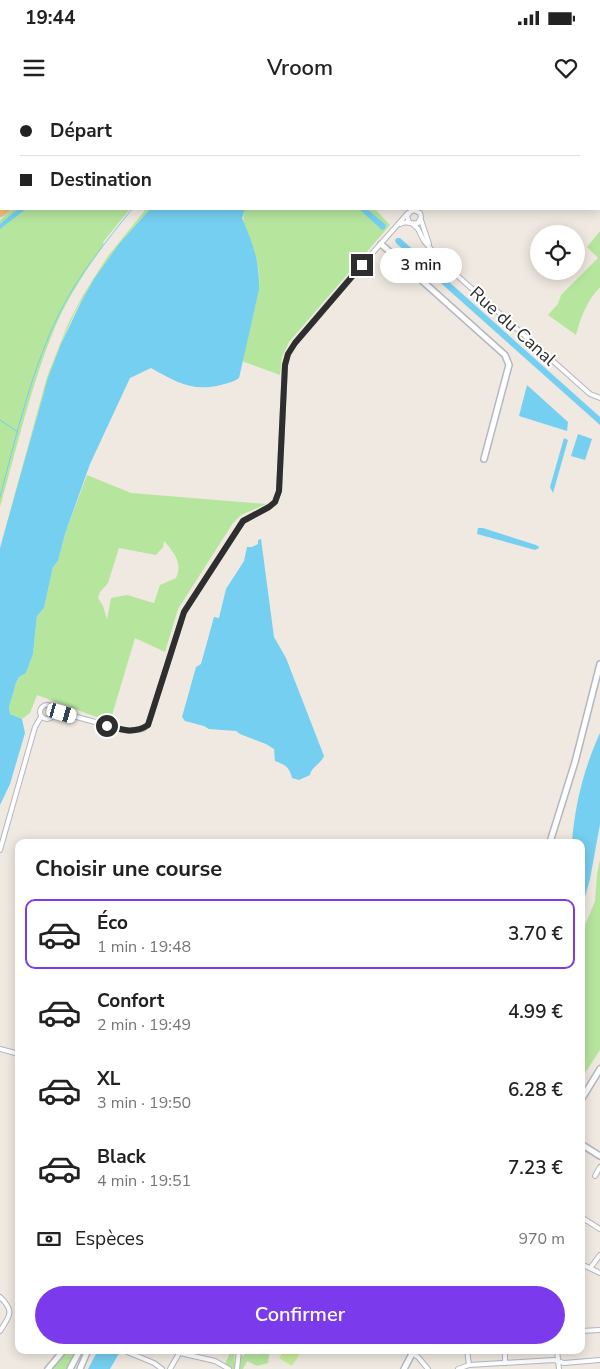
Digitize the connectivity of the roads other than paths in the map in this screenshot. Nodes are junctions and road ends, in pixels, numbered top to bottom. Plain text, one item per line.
1 (410, 211) edge
2 (420, 211) edge
3 (421, 219) junction
4 (411, 223) junction
5 (398, 225) junction
6 (381, 244) junction
7 (430, 249) junction
8 (600, 398) edge
9 (484, 460) dead end
10 (600, 664) edge
11 (54, 712) junction
12 (41, 717) junction
13 (551, 839) edge
14 (0, 850) edge
15 (0, 1048) edge
16 (15, 1053) edge
17 (600, 1069) edge
18 (585, 1093) edge
19 (585, 1147) edge
20 (600, 1156) edge
21 (600, 1167) edge
22 (595, 1176) dead end
23 (585, 1220) edge
24 (600, 1229) edge
25 (600, 1255) edge
26 (585, 1265) edge
27 (591, 1267) junction
28 (600, 1273) edge
29 (0, 1297) edge
30 (600, 1330) edge
31 (0, 1331) edge
32 (585, 1331) edge
33 (61, 1354) edge
34 (78, 1354) edge
35 (86, 1354) edge
36 (132, 1354) edge
37 (179, 1354) edge
38 (191, 1354) edge
39 (239, 1354) edge
40 (412, 1354) edge
41 (415, 1354) edge
42 (468, 1354) edge
43 (505, 1354) edge
44 (557, 1354) edge
45 (558, 1360) junction
46 (600, 1360) edge
47 (506, 1363) junction
48 (469, 1365) junction
49 (48, 1369) edge
50 (70, 1369) edge
51 (80, 1369) edge
52 (162, 1369) edge
53 (170, 1369) edge
54 (229, 1369) edge
55 (237, 1369) edge
56 (404, 1369) edge
57 (428, 1369) edge
58 (458, 1369) edge
59 (559, 1369) edge

1 - 2 street, Rue du Canal
1 - 4 street, Rue du Canal
1 - 5 street
2 - 3 street, Rue du Canal
3 - 4 street
3 - 7 street, Rue du Canal
4 - 5 street
4 - 7 street, Rue du Canal
5 - 6 street
6 - 9 street
6 - 11 street
7 - 8 street, Rue du Canal
10 - 13 street
11 - 12 street
11 - 12 street
12 - 14 street
15 - 16 street
17 - 18 street
19 - 20 street
21 - 22 street
23 - 24 street
25 - 27 street
26 - 27 street
27 - 28 street
29 - 31 street
30 - 32 street
33 - 49 street
34 - 50 street
35 - 51 street
36 - 52 street
37 - 53 street
38 - 54 street
39 - 55 street
40 - 56 street
41 - 57 street
42 - 48 street
43 - 47 street
44 - 45 street
45 - 46 street
45 - 47 street
45 - 59 street
47 - 48 street
48 - 58 street

